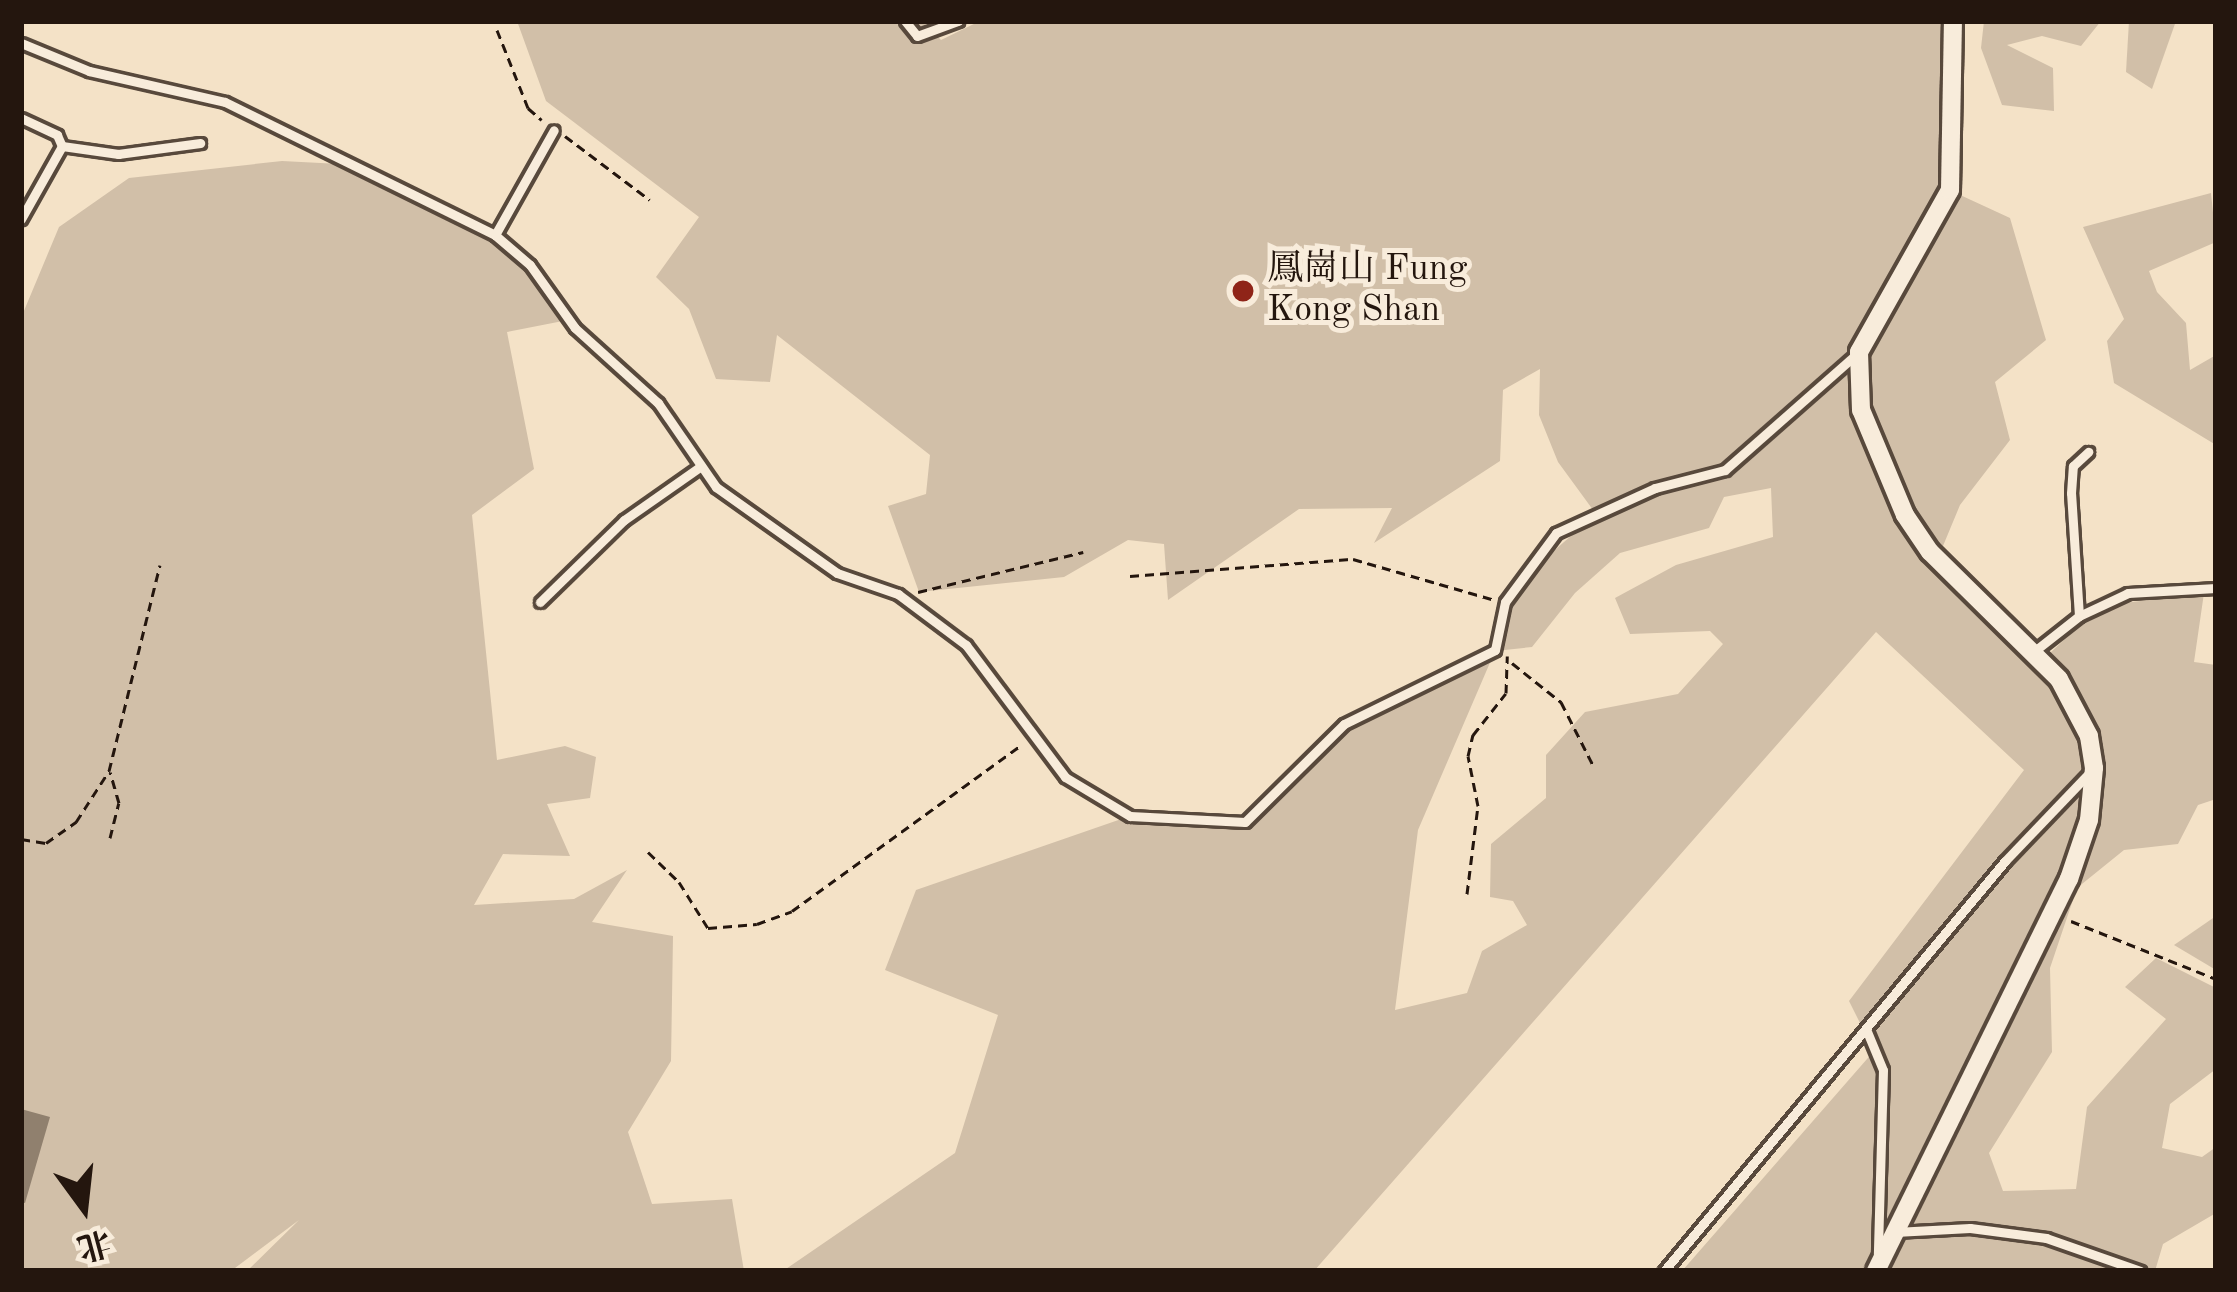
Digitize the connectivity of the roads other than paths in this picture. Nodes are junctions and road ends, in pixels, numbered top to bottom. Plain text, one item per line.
1 (905, 21) edge
2 (958, 21) edge
3 (1953, 21) edge
4 (21, 43) edge
5 (21, 118) edge
6 (554, 130) road end
7 (200, 143) dead end
8 (62, 146) junction
9 (21, 219) edge
10 (495, 236) junction
11 (1859, 352) junction
12 (2088, 452) dead end
13 (701, 466) junction
14 (2216, 587) edge
15 (540, 602) dead end
16 (2079, 616) junction
17 (2032, 653) junction
18 (2094, 768) junction
19 (1866, 1029) junction
20 (1895, 1232) junction
21 (1876, 1270) edge
22 (1664, 1271) edge
23 (2140, 1271) edge

1 - 2 lane
3 - 11 street
4 - 10 lane
5 - 8 lane
6 - 10 lane
7 - 8 lane
8 - 9 lane
10 - 13 lane
11 - 13 lane
11 - 17 street
12 - 16 lane
13 - 15 lane
14 - 16 lane
16 - 17 lane
17 - 18 street
18 - 19 lane
18 - 20 street
19 - 21 lane
19 - 22 lane
20 - 21 street
20 - 23 lane

